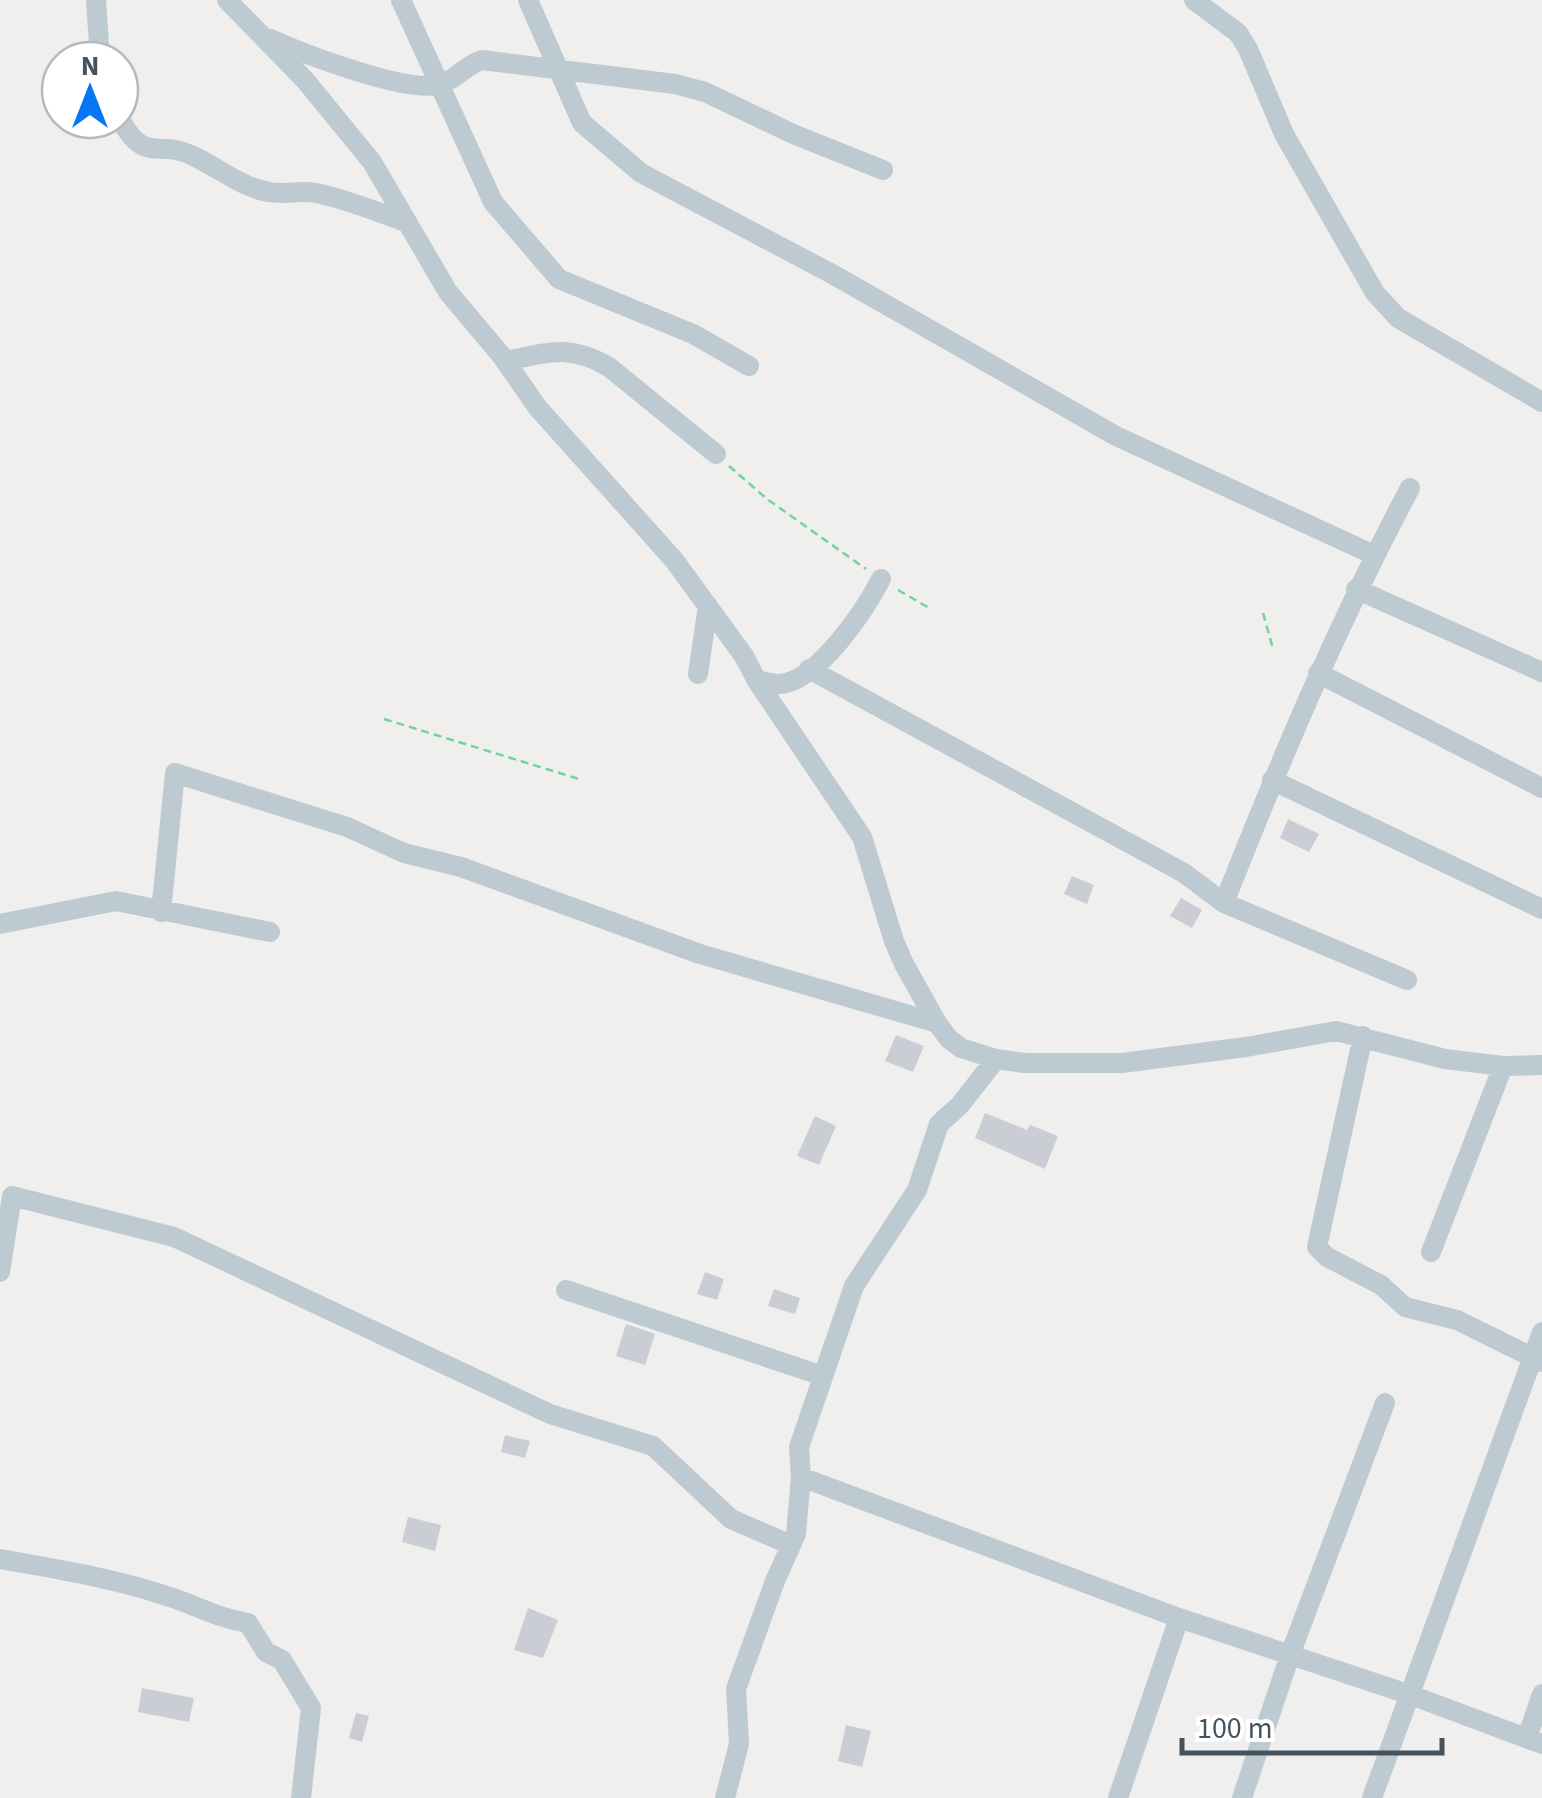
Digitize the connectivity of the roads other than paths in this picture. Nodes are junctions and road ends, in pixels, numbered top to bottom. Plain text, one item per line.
1 (96, 0) edge
2 (227, 0) edge
3 (401, 0) edge
4 (528, 0) edge
5 (1194, 0) edge
6 (1220, 0) edge
7 (1238, 33) junction
8 (260, 34) junction
9 (99, 40) edge
10 (561, 73) junction
11 (442, 84) junction
12 (135, 140) edge
13 (883, 170) dead end
14 (406, 222) junction
15 (506, 361) junction
16 (748, 366) dead end
17 (1542, 402) edge
18 (716, 454) road end
19 (1410, 488) dead end
20 (1374, 555) junction
21 (881, 579) road end
22 (1356, 589) junction
23 (708, 606) junction
24 (809, 670) junction
25 (1318, 672) junction
26 (1542, 672) edge
27 (698, 674) dead end
28 (757, 680) junction
29 (1272, 780) junction
30 (1542, 788) edge
31 (1224, 903) junction
32 (1542, 909) edge
33 (161, 912) junction
34 (0, 924) edge
35 (270, 932) dead end
36 (1407, 980) dead end
37 (937, 1023) junction
38 (1363, 1036) junction
39 (996, 1058) junction
40 (1503, 1066) junction
41 (1542, 1066) edge
42 (1431, 1252) dead end
43 (0, 1272) edge
44 (566, 1290) dead end
45 (1542, 1332) edge
46 (1537, 1360) edge
47 (823, 1376) junction
48 (1385, 1403) dead end
49 (801, 1477) junction
50 (791, 1546) junction
51 (0, 1558) edge
52 (1179, 1618) junction
53 (1290, 1655) junction
54 (1408, 1694) junction
55 (1542, 1694) edge
56 (1535, 1741) edge
57 (301, 1798) edge
58 (725, 1798) edge
59 (1118, 1798) edge
60 (1242, 1798) edge
61 (1372, 1798) edge

1 - 9 street
2 - 8 street
3 - 11 street
4 - 10 street
5 - 7 street
6 - 7 street
7 - 17 street
8 - 11 street
8 - 14 street
10 - 11 street
10 - 13 street
10 - 20 street
11 - 16 street
12 - 14 street
14 - 15 street
15 - 18 street
15 - 23 street
19 - 20 street
20 - 22 street
21 - 24 street
22 - 25 street
22 - 26 street
23 - 27 street
23 - 28 street
24 - 28 street
24 - 31 street
25 - 29 street
25 - 30 street
28 - 37 street
29 - 31 street
29 - 32 street
31 - 36 street
33 - 34 street
33 - 35 street
33 - 37 street
37 - 39 street
38 - 39 street
38 - 40 street
38 - 46 street
39 - 47 street
40 - 41 street
40 - 42 street
43 - 50 street
44 - 47 street
45 - 46 street
46 - 54 street
47 - 49 street
48 - 53 street
49 - 50 street
49 - 52 street
50 - 58 street
51 - 57 street
52 - 53 street
52 - 59 street
53 - 54 street
53 - 60 street
54 - 56 street
54 - 61 street
55 - 56 street

